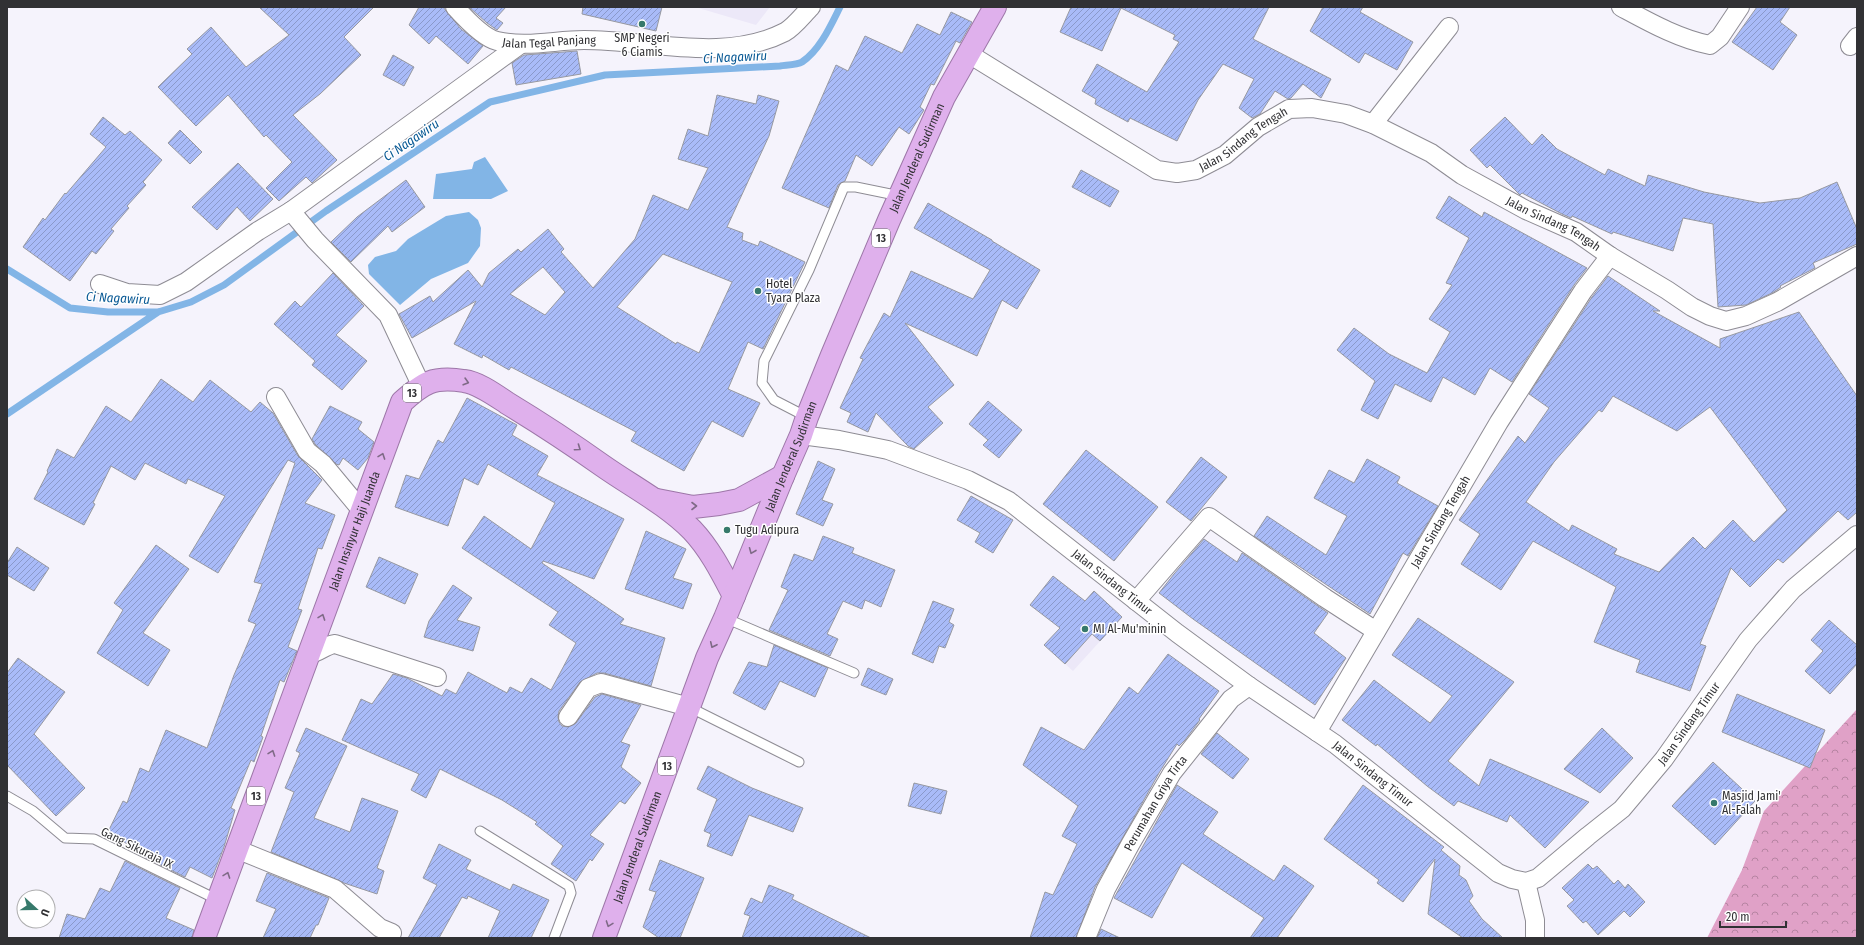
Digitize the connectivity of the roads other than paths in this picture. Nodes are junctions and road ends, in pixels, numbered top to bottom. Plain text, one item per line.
1 (455, 7) edge
2 (811, 7) edge
3 (995, 7) edge
4 (1621, 7) edge
5 (1740, 7) edge
6 (1449, 26) dead end
7 (522, 44) junction
8 (969, 54) junction
9 (1372, 124) junction
10 (900, 196) junction
11 (293, 214) junction
12 (1610, 256) junction
13 (1857, 256) edge
14 (100, 284) dead end
15 (421, 385) junction
16 (276, 397) dead end
17 (804, 426) junction
18 (783, 476) junction
19 (656, 500) junction
20 (362, 511) junction
21 (1857, 535) edge
22 (734, 596) junction
23 (1136, 601) junction
24 (725, 618) junction
25 (1376, 631) junction
26 (309, 654) junction
27 (854, 673) dead end
28 (437, 677) dead end
29 (1249, 686) junction
30 (688, 707) junction
31 (568, 717) dead end
32 (1317, 732) junction
33 (799, 762) dead end
34 (7, 796) edge
35 (480, 831) dead end
36 (236, 849) junction
37 (1526, 882) junction
38 (218, 900) junction
39 (392, 933) dead end
40 (204, 938) edge
41 (554, 938) edge
42 (604, 938) edge
43 (1086, 938) edge
44 (1535, 938) edge

1 - 7 street, Jalan Tegal Panjang
2 - 7 street, Jalan Tegal Panjang
3 - 8 highway, Jalan Jenderal Sudirman / 13
4 - 5 street
6 - 9 street
7 - 11 street
8 - 9 street, Jalan Sindang Tengah
8 - 10 highway, Jalan Jenderal Sudirman / 13
9 - 12 street, Jalan Sindang Tengah
10 - 17 highway, Jalan Jenderal Sudirman / 13
10 - 17 lane
11 - 14 street
11 - 15 street
12 - 13 street, Jalan Sindang Tengah
12 - 25 street, Jalan Sindang Tengah
15 -> 19 highway, Jalan Insinyur Haji Juanda / 13
20 -> 15 highway, Jalan Insinyur Haji Juanda / 13
16 - 20 street
17 - 18 highway, Jalan Jenderal Sudirman / 13
17 - 23 street, Jalan Sindang Timur
19 -> 18 highway, 13
18 -> 22 highway, Jalan Jenderal Sudirman / 13
19 - 22 highway, 13
26 -> 20 highway, Jalan Insinyur Haji Juanda / 13
21 - 37 street, Jalan Sindang Timur
22 - 24 highway, Jalan Jenderal Sudirman / 13
23 - 25 street
23 - 29 street, Jalan Sindang Timur
24 - 27 lane
24 -> 30 highway, Jalan Jenderal Sudirman / 13
25 - 32 street, Jalan Sindang Tengah
26 - 28 street
36 -> 26 highway, Jalan Insinyur Haji Juanda / 13
29 - 32 street, Jalan Sindang Timur
29 - 43 street, Perumahan Griya Tirta
30 - 31 street
30 - 33 lane
30 -> 42 highway, Jalan Jenderal Sudirman / 13
32 - 37 street, Jalan Sindang Timur
34 - 38 lane, Gang Sikuraja IX
35 - 41 lane
38 -> 36 highway, Jalan Insinyur Haji Juanda / 13
36 - 39 street
37 - 44 street
38 - 40 highway, Jalan Insinyur Haji Juanda / 13

